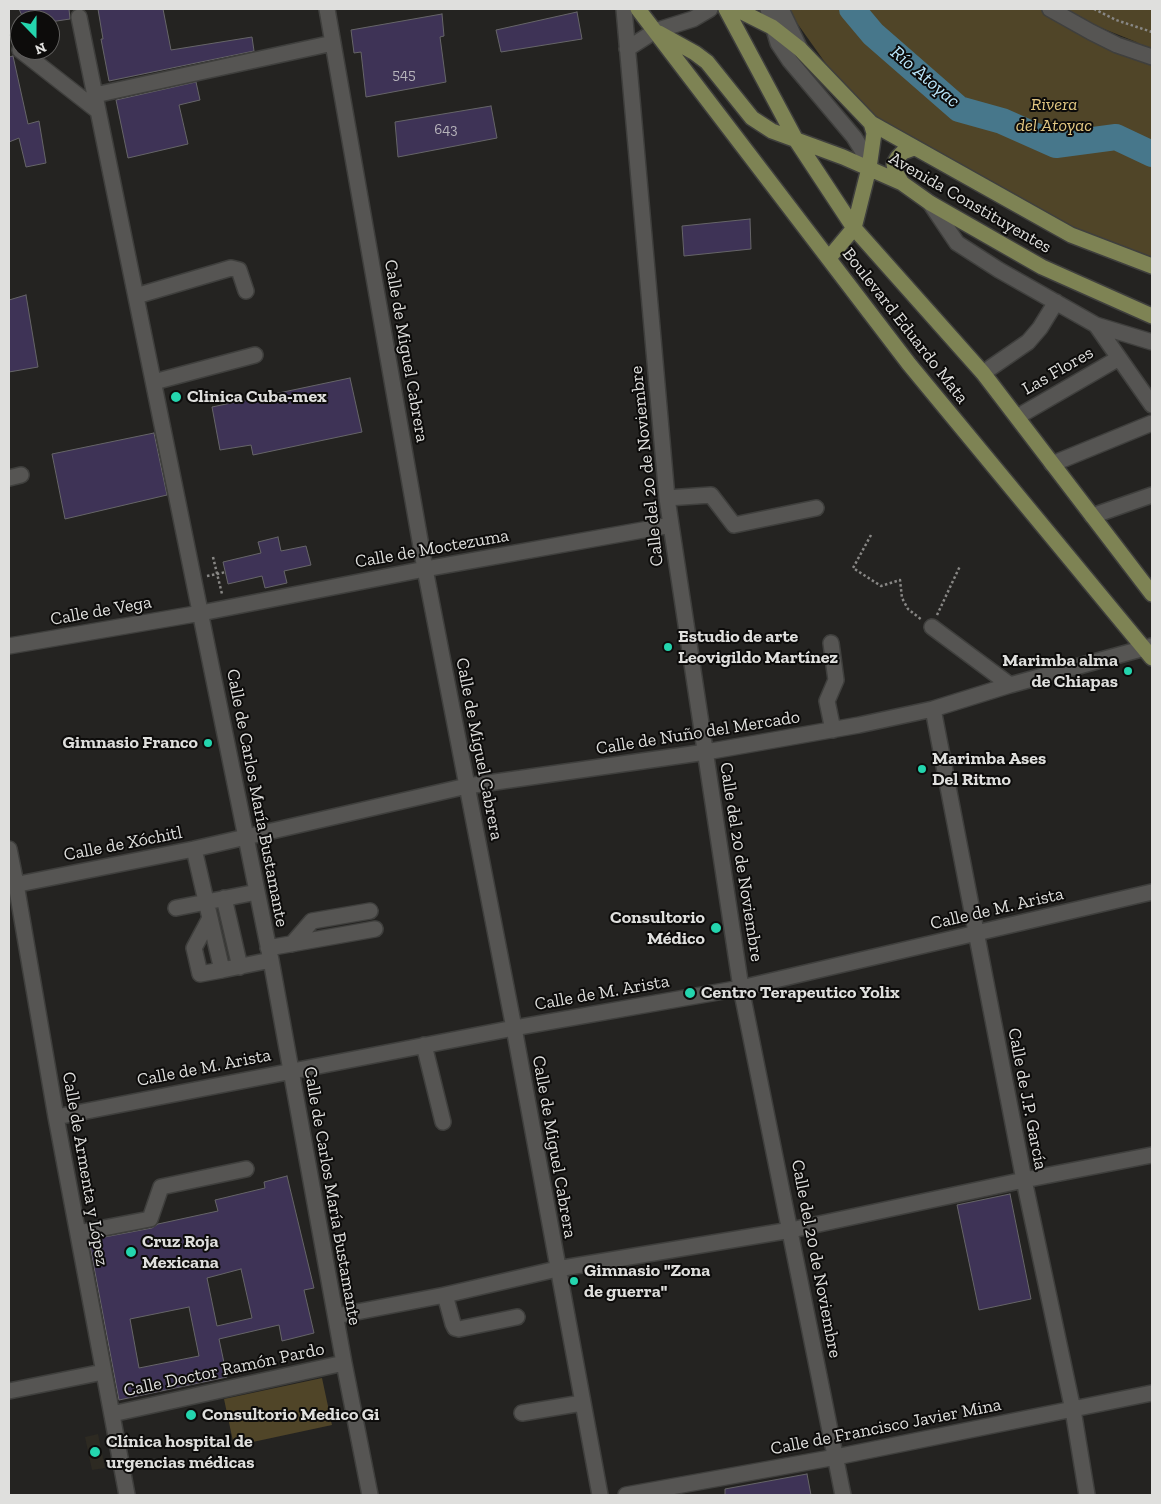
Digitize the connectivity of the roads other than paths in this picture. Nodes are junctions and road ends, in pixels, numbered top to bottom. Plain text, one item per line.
1 (327, 9) edge
2 (624, 9) edge
3 (638, 9) edge
4 (710, 9) edge
5 (726, 9) edge
6 (736, 9) edge
7 (768, 9) edge
8 (781, 9) edge
9 (1050, 9) edge
10 (79, 17) dead end
11 (772, 27) junction
12 (656, 32) junction
13 (333, 43) junction
14 (627, 49) junction
15 (800, 49) junction
16 (1152, 57) edge
17 (33, 60) edge
18 (95, 94) junction
19 (98, 111) junction
20 (871, 123) junction
21 (796, 140) junction
22 (914, 148) junction
23 (869, 168) junction
24 (902, 183) junction
25 (930, 203) junction
26 (854, 228) junction
27 (829, 258) junction
28 (1152, 266) edge
29 (246, 291) dead end
30 (136, 296) junction
31 (1056, 302) junction
32 (1152, 316) edge
33 (1096, 325) junction
34 (1152, 342) edge
35 (255, 355) dead end
36 (1118, 358) junction
37 (983, 373) junction
38 (154, 382) junction
39 (1152, 405) edge
40 (1017, 417) junction
41 (1152, 423) edge
42 (1052, 464) junction
43 (1152, 494) edge
44 (667, 498) junction
45 (816, 508) dead end
46 (1092, 516) junction
47 (671, 525) junction
48 (424, 569) junction
49 (1150, 589) edge
50 (200, 612) junction
51 (932, 627) road end
52 (831, 644) dead end
53 (9, 646) edge
54 (1149, 651) edge
55 (1010, 685) junction
56 (932, 709) junction
57 (833, 730) junction
58 (706, 752) junction
59 (467, 786) junction
60 (245, 838) junction
61 (9, 849) edge
62 (194, 849) junction
63 (13, 885) edge
64 (257, 892) junction
65 (1152, 892) edge
66 (224, 898) junction
67 (206, 902) junction
68 (176, 908) dead end
69 (370, 911) dead end
70 (210, 918) junction
71 (375, 929) dead end
72 (976, 934) junction
73 (292, 944) junction
74 (270, 954) junction
75 (240, 967) junction
76 (222, 970) junction
77 (742, 988) junction
78 (514, 1028) junction
79 (424, 1045) junction
80 (290, 1070) junction
81 (56, 1117) junction
82 (443, 1122) dead end
83 (1152, 1155) edge
84 (246, 1169) dead end
85 (1024, 1180) junction
86 (791, 1230) junction
87 (78, 1233) junction
88 (558, 1269) junction
89 (445, 1295) junction
90 (336, 1316) junction
91 (517, 1317) dead end
92 (344, 1363) junction
93 (103, 1372) junction
94 (9, 1391) edge
95 (1152, 1393) edge
96 (582, 1403) junction
97 (1073, 1410) junction
98 (522, 1413) dead end
99 (112, 1414) junction
100 (836, 1457) junction
101 (127, 1495) edge
102 (370, 1495) edge
103 (600, 1495) edge
104 (626, 1495) edge
105 (843, 1495) edge
106 (1087, 1495) edge

1 - 13 street, Calle de Miguel Cabrera
2 - 14 street, Calle del 20 de Noviembre
3 - 12 main road, Boulevard Eduardo Mata
4 - 12 street
5 - 21 main road, Boulevard Eduardo Mata
6 - 11 main road, Avenida Constituyentes
7 - 11 street
8 - 15 street
9 - 16 street
10 - 18 street, Calle de Carlos María Bustamante
11 - 15 main road, Avenida Constituyentes
11 - 23 street
12 - 14 street
12 - 21 main road, Avenida Constituyentes
12 - 27 main road, Boulevard Eduardo Mata
13 - 18 street
13 - 48 street, Calle de Miguel Cabrera
14 - 44 street, Calle del 20 de Noviembre
15 - 20 main road, Avenida Constituyentes
17 - 19 street
18 - 19 street, Calle de Carlos María Bustamante
19 - 30 street, Calle de Carlos María Bustamante
20 - 22 main road, Avenida Constituyentes
20 - 23 main road
21 - 23 main road, Avenida Constituyentes
21 - 26 main road, Boulevard Eduardo Mata
22 - 24 main road
22 - 28 main road, Avenida Constituyentes
23 - 24 main road, Avenida Constituyentes
23 - 26 main road
24 - 25 main road, Avenida Constituyentes
25 - 31 street
25 - 32 main road, Avenida Constituyentes
26 - 27 main road
26 - 37 main road, Boulevard Eduardo Mata
27 - 54 main road, Boulevard Eduardo Mata
29 - 30 street
30 - 38 street, Calle de Carlos María Bustamante
31 - 33 street
31 - 37 street
33 - 34 street
33 - 36 street
35 - 38 street
36 - 39 street
36 - 40 street, Las Flores
37 - 40 main road, Boulevard Eduardo Mata
38 - 50 street, Calle de Carlos María Bustamante
40 - 42 main road, Boulevard Eduardo Mata
41 - 42 street
42 - 46 main road, Boulevard Eduardo Mata
43 - 46 street
44 - 45 street
44 - 47 street, Calle del 20 de Noviembre
46 - 49 main road, Boulevard Eduardo Mata
47 - 48 street, Calle de Moctezuma
47 - 58 street, Calle del 20 de Noviembre
48 - 50 street, Calle de Moctezuma
48 - 59 street, Calle de Miguel Cabrera
50 - 53 street, Calle de Vega
50 - 60 street, Calle de Carlos María Bustamante
51 - 55 street
52 - 57 street
54 - 55 street, Calle de Nuño del Mercado
55 - 56 street, Calle de Nuño del Mercado
56 - 57 street, Calle de Nuño del Mercado
56 - 72 street, Calle de J.P. García
57 - 58 street, Calle de Nuño del Mercado
58 - 59 street, Calle de Nuño del Mercado
58 - 77 street, Calle del 20 de Noviembre
59 - 60 street, Calle de Nuño del Mercado
59 - 78 street, Calle de Miguel Cabrera
60 - 62 street, Calle de Xóchitl
60 - 64 street, Calle de Carlos María Bustamante
61 - 63 street, Calle de Armenta y López
62 - 63 street, Calle de Xóchitl
62 - 67 street
63 - 81 street, Calle de Armenta y López
64 - 66 street
64 - 74 street, Calle de Carlos María Bustamante
65 - 72 street, Calle de M. Arista
66 - 67 street
66 - 75 street
67 - 68 street
67 - 70 street
69 - 73 street
70 - 76 street
70 - 76 street
71 - 73 street
72 - 77 street, Calle de M. Arista
72 - 85 street, Calle de J.P. García
73 - 74 street
74 - 75 street
74 - 80 street, Calle de Carlos María Bustamante
75 - 76 street
77 - 78 street, Calle de M. Arista
77 - 86 street, Calle del 20 de Noviembre
78 - 79 street, Calle de M. Arista
78 - 88 street, Calle de Miguel Cabrera
79 - 80 street, Calle de M. Arista
79 - 82 street
80 - 81 street, Calle de M. Arista
80 - 90 street, Calle de Carlos María Bustamante
81 - 87 street, Calle de Armenta y López
83 - 85 street
84 - 87 street
85 - 86 street
85 - 97 street, Calle de J.P. García
86 - 88 street
86 - 100 street, Calle del 20 de Noviembre
87 - 93 street, Calle de Armenta y López
88 - 89 street
88 - 96 street, Calle de Miguel Cabrera
89 - 90 street
89 - 91 street
90 - 92 street, Calle de Carlos María Bustamante
92 - 99 street, Calle Doctor Ramón Pardo
92 - 102 street, Calle de Carlos María Bustamante
93 - 94 street
93 - 99 street, Calle de Armenta y López
95 - 97 street, Calle de Francisco Javier Mina
96 - 98 street
96 - 103 street, Calle de Miguel Cabrera
97 - 100 street, Calle de Francisco Javier Mina
97 - 106 street, Calle de J.P. García
99 - 101 street, Calle de Armenta y López
100 - 104 street, Calle de Francisco Javier Mina
100 - 105 street, Calle del 20 de Noviembre

